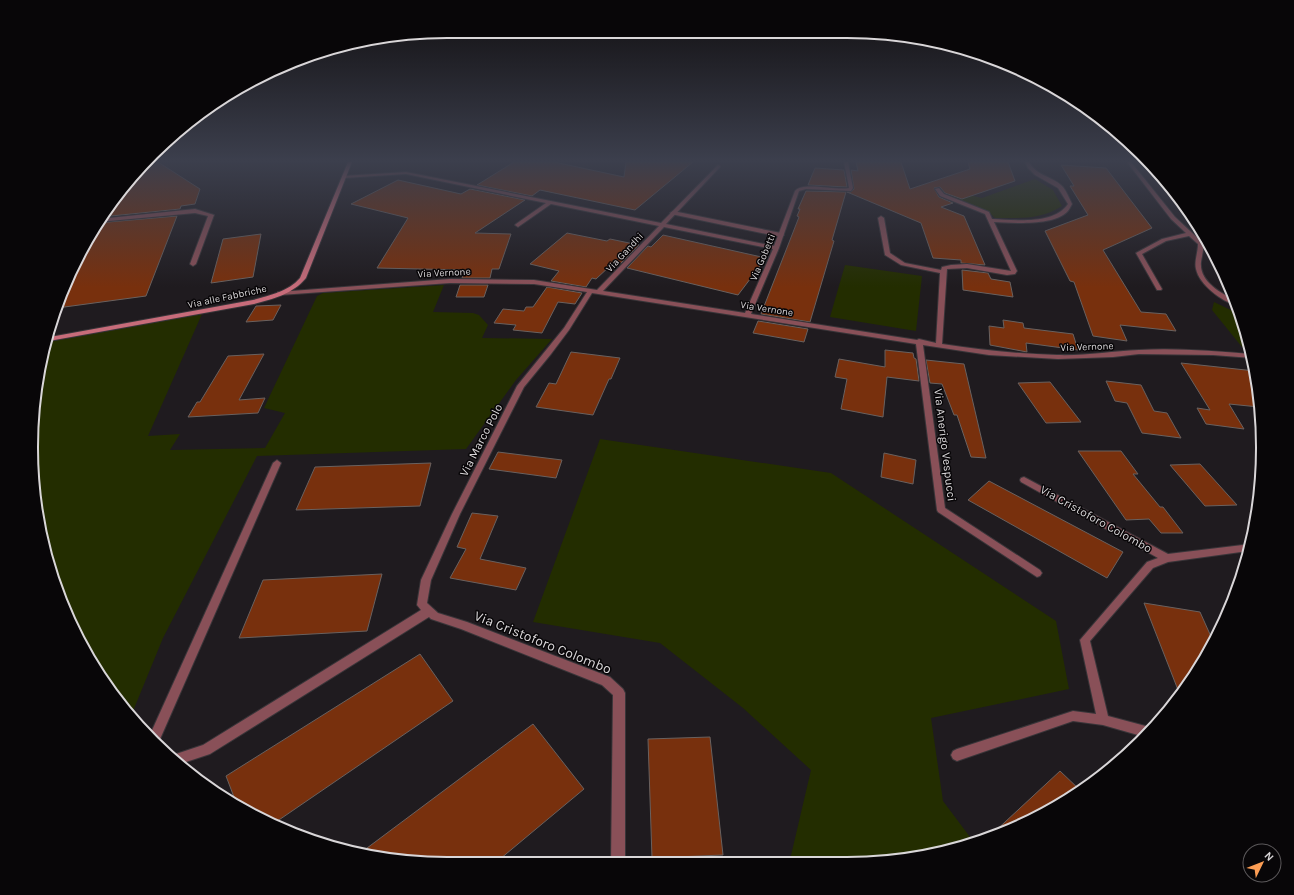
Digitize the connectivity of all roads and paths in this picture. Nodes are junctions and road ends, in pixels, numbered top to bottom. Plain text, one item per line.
1 (333, 204) edge
2 (548, 204) edge
3 (559, 204) edge
4 (683, 204) edge
5 (792, 204) edge
6 (964, 204) edge
7 (1070, 204) edge
8 (1162, 204) edge
9 (673, 214) junction
10 (881, 218) dead end
11 (107, 220) edge
12 (990, 220) junction
13 (518, 225) dead end
14 (662, 225) junction
15 (1191, 234) junction
16 (781, 235) junction
17 (776, 248) junction
18 (193, 264) dead end
19 (943, 272) junction
20 (1159, 289) dead end
21 (595, 291) junction
22 (280, 293) junction
23 (1228, 299) edge
24 (746, 315) junction
25 (53, 338) edge
26 (919, 341) junction
27 (939, 344) junction
28 (1245, 356) edge
29 (277, 463) dead end
30 (1024, 480) dead end
31 (1243, 548) edge
32 (1168, 558) junction
33 (1037, 573) dead end
34 (429, 611) junction
35 (1103, 720) junction
36 (1142, 730) edge
37 (156, 735) edge
38 (957, 755) dead end
39 (181, 758) edge
40 (618, 857) edge

1 - 22 street, Via alle Fabbriche
2 - 13 street
3 - 14 street, Via Gandhi
4 - 9 street, Via Gandhi
5 - 16 street, Via Gobetti
6 - 12 street
7 - 12 street
8 - 15 street
9 - 14 street, Via Gandhi
9 - 16 street
10 - 19 street
11 - 18 street
12 - 19 street
14 - 17 street, Via Gandhi
14 - 21 street, Via Gandhi
15 - 20 street
15 - 23 street
16 - 17 street, Via Gobetti
17 - 24 street, Via Gobetti
19 - 27 street
21 - 22 street, Via Vernone
21 - 24 street, Via Vernone
21 - 34 street, Via Marco Polo
22 - 25 street, Via alle Fabbriche
24 - 26 street, Via Vernone
26 - 27 street, Via Vernone
26 - 33 street, Via Anerigo Vespucci
27 - 28 street, Via Vernone
29 - 37 street
30 - 32 street, Via Cristoforo Colombo
31 - 32 street, Via Cristoforo Colombo
32 - 35 street, Via Cristoforo Colombo
34 - 39 street
34 - 40 street, Via Cristoforo Colombo
35 - 36 street
35 - 38 street

